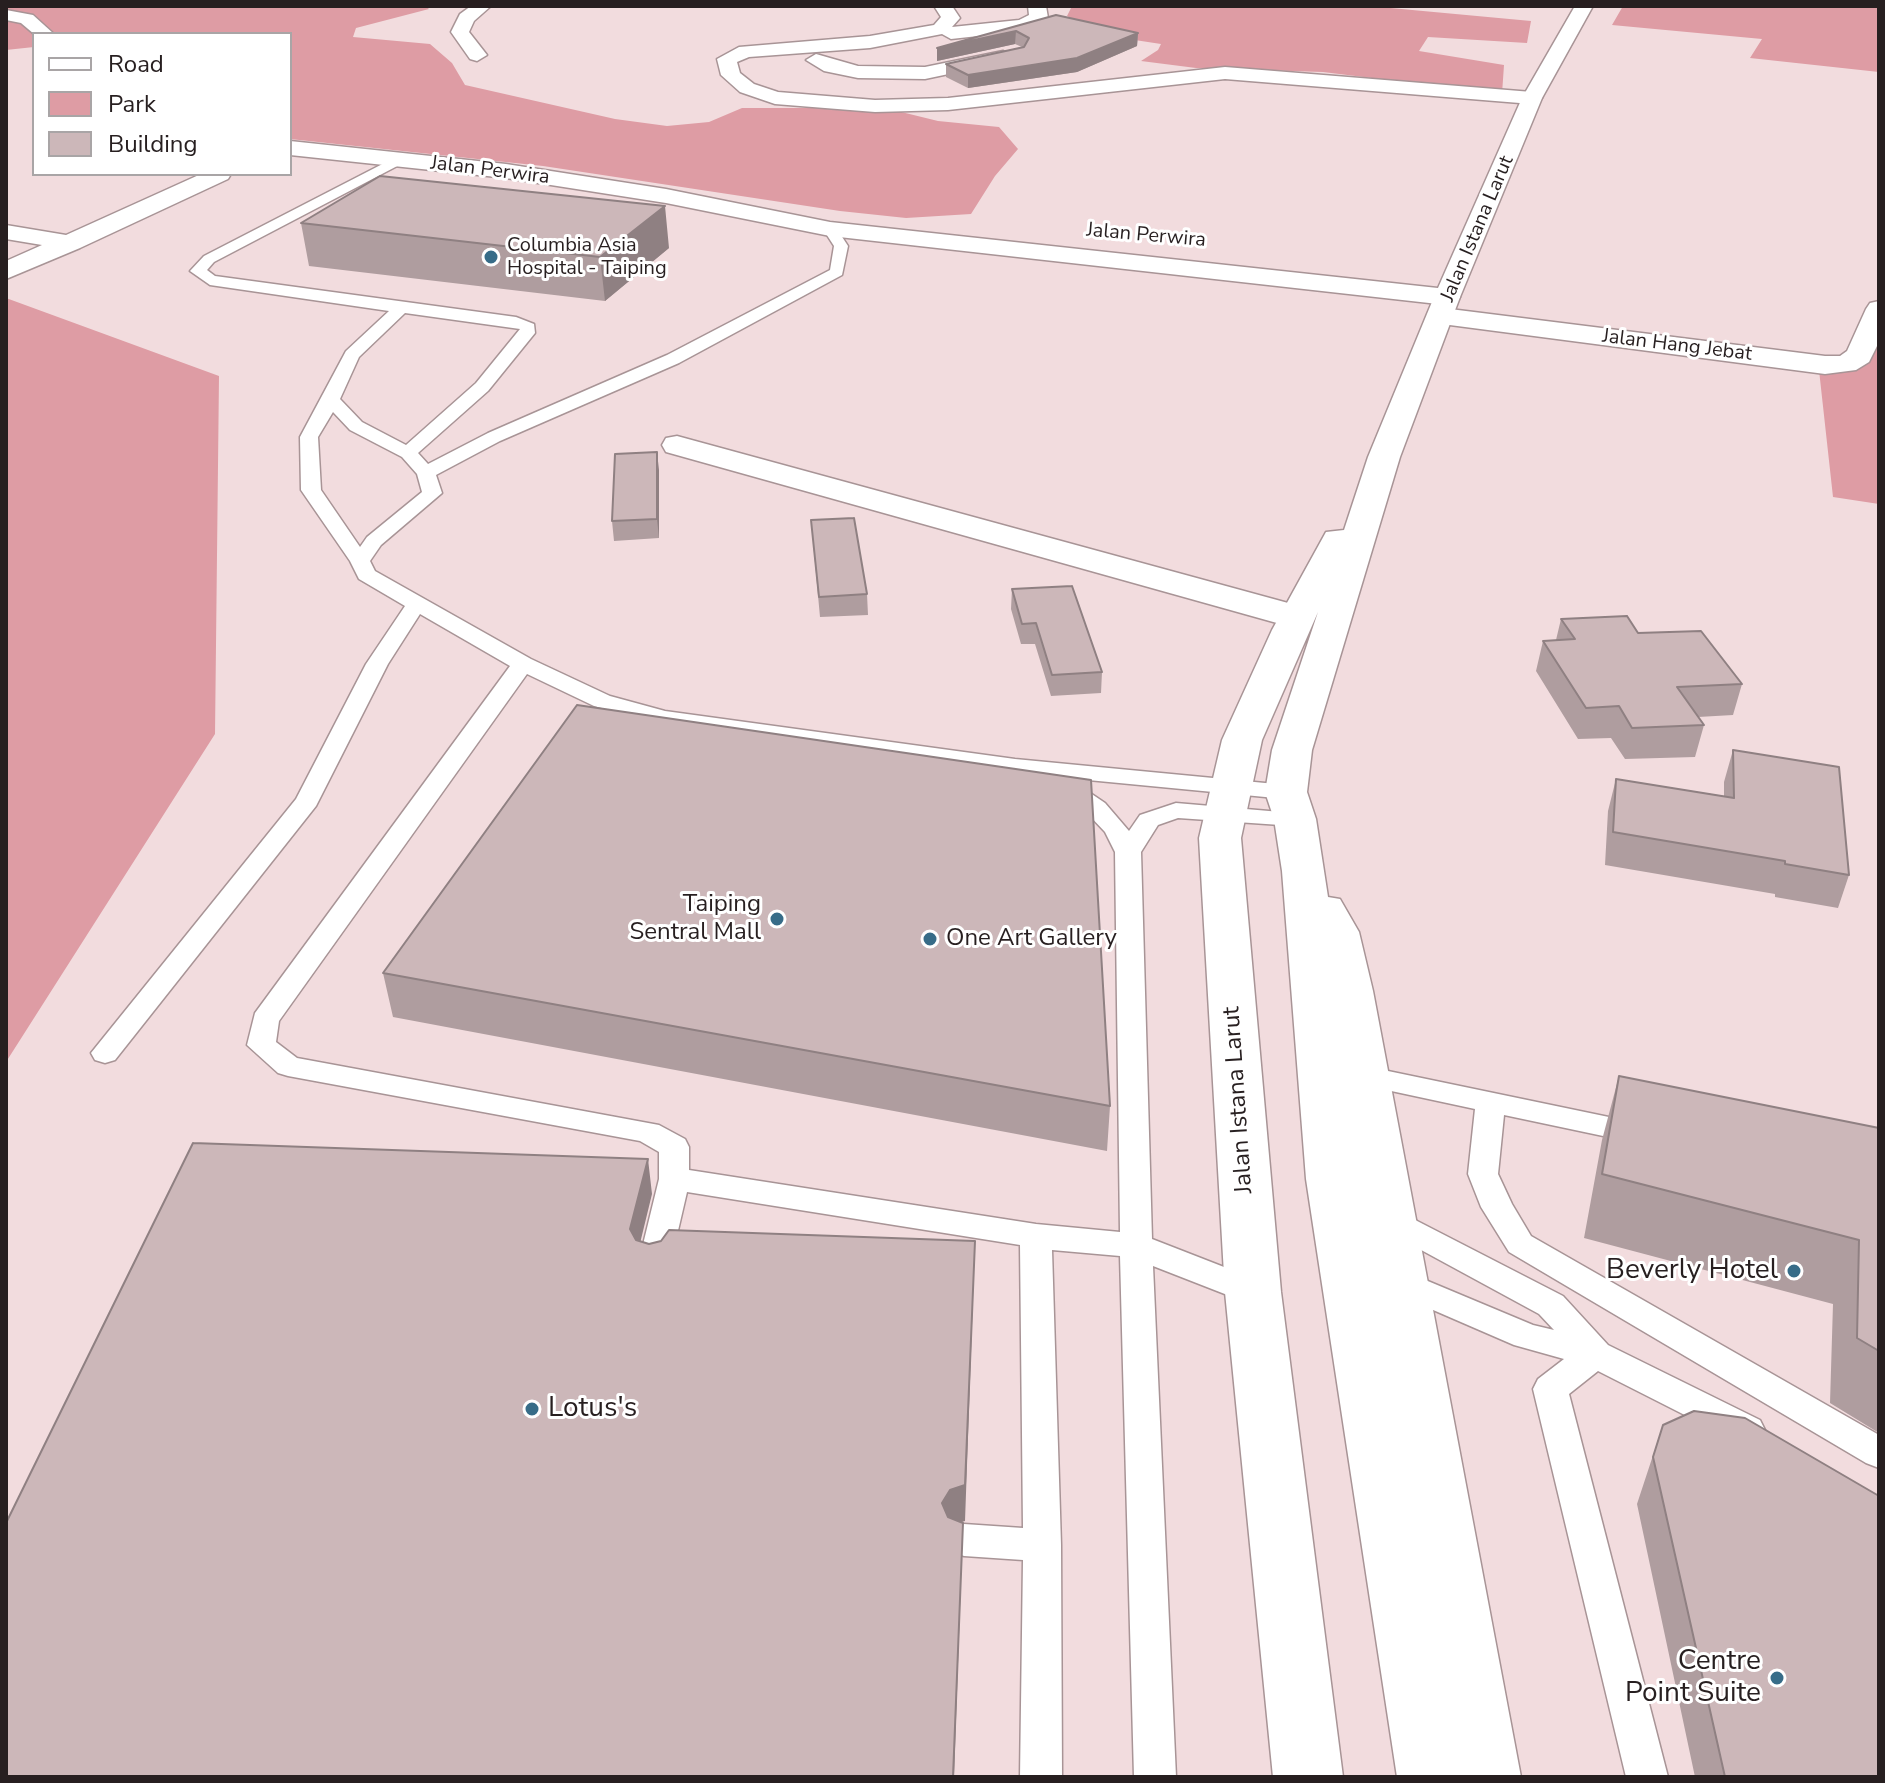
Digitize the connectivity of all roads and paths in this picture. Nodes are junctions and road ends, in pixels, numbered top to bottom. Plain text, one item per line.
1 (482, 6) edge
2 (943, 6) edge
3 (1037, 6) edge
4 (1584, 6) edge
5 (48, 9) dead end
6 (13, 16) edge
7 (41, 32) edge
8 (925, 33) junction
9 (806, 46) junction
10 (1016, 53) edge
11 (477, 55) dead end
12 (977, 90) edge
13 (1532, 98) junction
14 (868, 105) junction
15 (292, 148) edge
16 (398, 160) junction
17 (216, 176) edge
18 (830, 229) junction
19 (1048, 229) dead end
20 (6, 232) edge
21 (71, 243) junction
22 (1430, 267) dead end
23 (1461, 270) junction
24 (6, 271) edge
25 (1445, 306) junction
26 (401, 308) junction
27 (1879, 309) edge
28 (331, 400) junction
29 (677, 445) dead end
30 (408, 453) junction
31 (1384, 457) junction
32 (426, 473) junction
33 (360, 561) junction
34 (415, 606) junction
35 (1297, 617) junction
36 (523, 664) junction
37 (1015, 766) junction
38 (1227, 799) junction
39 (1295, 828) junction
40 (1128, 852) junction
41 (105, 1053) dead end
42 (1364, 1076) junction
43 (1491, 1101) junction
44 (1662, 1138) edge
45 (674, 1179) junction
46 (1388, 1218) junction
47 (1036, 1236) junction
48 (1136, 1246) junction
49 (654, 1265) edge
50 (1399, 1281) junction
51 (1253, 1292) junction
52 (1596, 1354) junction
53 (1780, 1447) edge
54 (1879, 1453) edge
55 (964, 1540) edge
56 (1042, 1545) junction
57 (1041, 1777) edge
58 (1155, 1777) edge
59 (1308, 1777) edge
60 (1432, 1777) edge
61 (1486, 1777) edge
62 (1647, 1777) edge

1 - 11 street
2 - 8 street
3 - 8 street
4 - 13 street, Jalan Istana Larut
5 - 6 street
6 - 7 street
8 - 9 street
9 - 10 street
9 - 14 street
12 - 14 street
13 - 14 street
13 - 23 street, Jalan Istana Larut
15 - 16 street, Jalan Perwira
16 - 18 street, Jalan Perwira
16 - 26 lane
17 - 21 street
18 - 19 street, Jalan Perwira
18 - 25 street, Jalan Perwira
18 - 32 lane
20 - 21 street
21 - 24 street
22 - 23 street
23 - 25 street, Jalan Istana Larut
25 - 27 street, Jalan Hang Jebat
25 - 31 street, Jalan Istana Larut
26 - 28 lane
26 - 30 lane
28 - 30 lane
28 - 33 lane
29 - 35 street
30 - 32 lane
31 - 35 street, Jalan Istana Larut
31 - 39 street, Jalan Istana Larut
32 - 33 lane
33 - 34 lane
34 - 36 lane
34 - 41 lane
35 - 38 street, Jalan Istana Larut
36 - 37 lane
36 - 45 lane
37 - 38 lane
37 - 40 lane
38 - 39 lane
38 - 40 lane
38 - 51 street, Jalan Istana Larut
39 - 42 street
39 - 60 street, Jalan Istana Larut
40 - 48 lane
42 - 43 lane
42 - 46 street
43 - 44 lane
43 - 54 lane
45 - 47 lane
45 - 49 lane
46 - 50 street
46 - 52 lane
47 - 48 lane
47 - 56 lane
48 - 51 lane
48 - 58 lane
50 - 52 lane
50 - 61 street
51 - 59 street, Jalan Istana Larut
52 - 53 lane
52 - 62 lane
55 - 56 lane
56 - 57 lane

